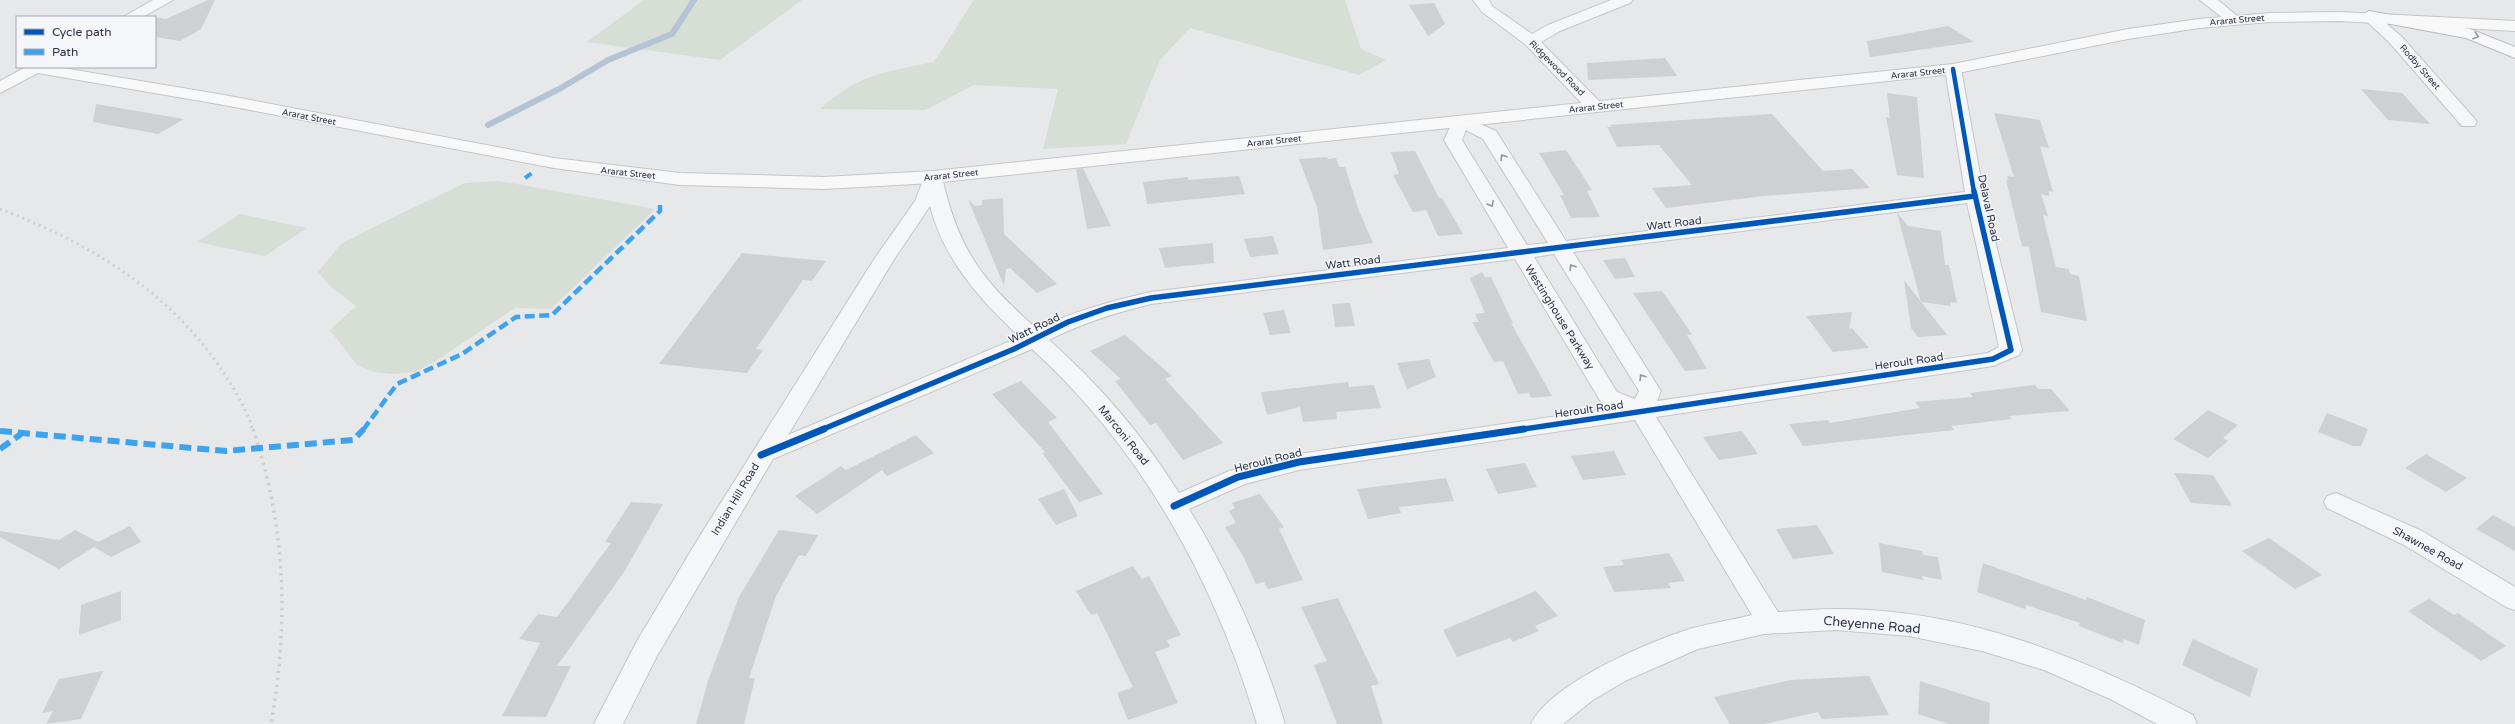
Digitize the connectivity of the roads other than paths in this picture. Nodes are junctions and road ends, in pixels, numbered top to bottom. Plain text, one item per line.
1 (165, 0) edge
2 (1481, 0) edge
3 (1626, 0) edge
4 (2208, 0) edge
5 (133, 16) edge
6 (2369, 16) junction
7 (2234, 20) junction
8 (2515, 26) edge
9 (1532, 42) junction
10 (2515, 53) edge
11 (37, 68) edge
12 (1953, 69) junction
13 (0, 88) edge
14 (1595, 107) junction
15 (1461, 121) junction
16 (2468, 122) dead end
17 (933, 177) junction
18 (1975, 196) junction
19 (1560, 247) junction
20 (1519, 252) junction
21 (1034, 339) junction
22 (2012, 350) joint
23 (1641, 411) junction
24 (761, 455) junction
25 (2336, 502) dead end
26 (1174, 506) junction
27 (2515, 600) edge
28 (1770, 622) junction
29 (608, 724) edge
30 (1272, 724) edge
31 (1545, 724) edge
32 (2183, 724) edge

1 - 5 street
2 - 9 street, Ridgewood Road
3 - 9 street
4 - 7 street
6 - 7 main road, Ararat Street
6 - 8 main road, Ararat Street
6 -> 10 main road
6 - 16 street, Rodby Street
7 - 12 main road, Ararat Street
9 - 14 street, Ridgewood Road
11 - 13 main road
11 - 17 main road, Ararat Street
12 - 14 main road, Ararat Street
12 - 18 street, Delaval Road
14 - 15 main road, Ararat Street
15 - 17 main road, Ararat Street
19 -> 15 street
15 -> 20 street, Westinghouse Parkway
17 - 21 street, Marconi Road
17 - 24 street, Indian Hill Road
18 - 19 street, Watt Road
18 - 22 street, Delaval Road
19 - 20 street, Watt Road
23 -> 19 street
20 - 21 street, Watt Road
20 - 23 street, Westinghouse Parkway
21 - 24 street, Watt Road
21 - 26 street, Marconi Road
22 - 23 street, Heroult Road
23 - 26 street, Heroult Road
23 - 28 street
24 - 29 street, Indian Hill Road
25 - 27 street, Shawnee Road
26 - 30 street, Marconi Road
28 - 31 street, Cheyenne Road
28 - 32 street, Cheyenne Road

